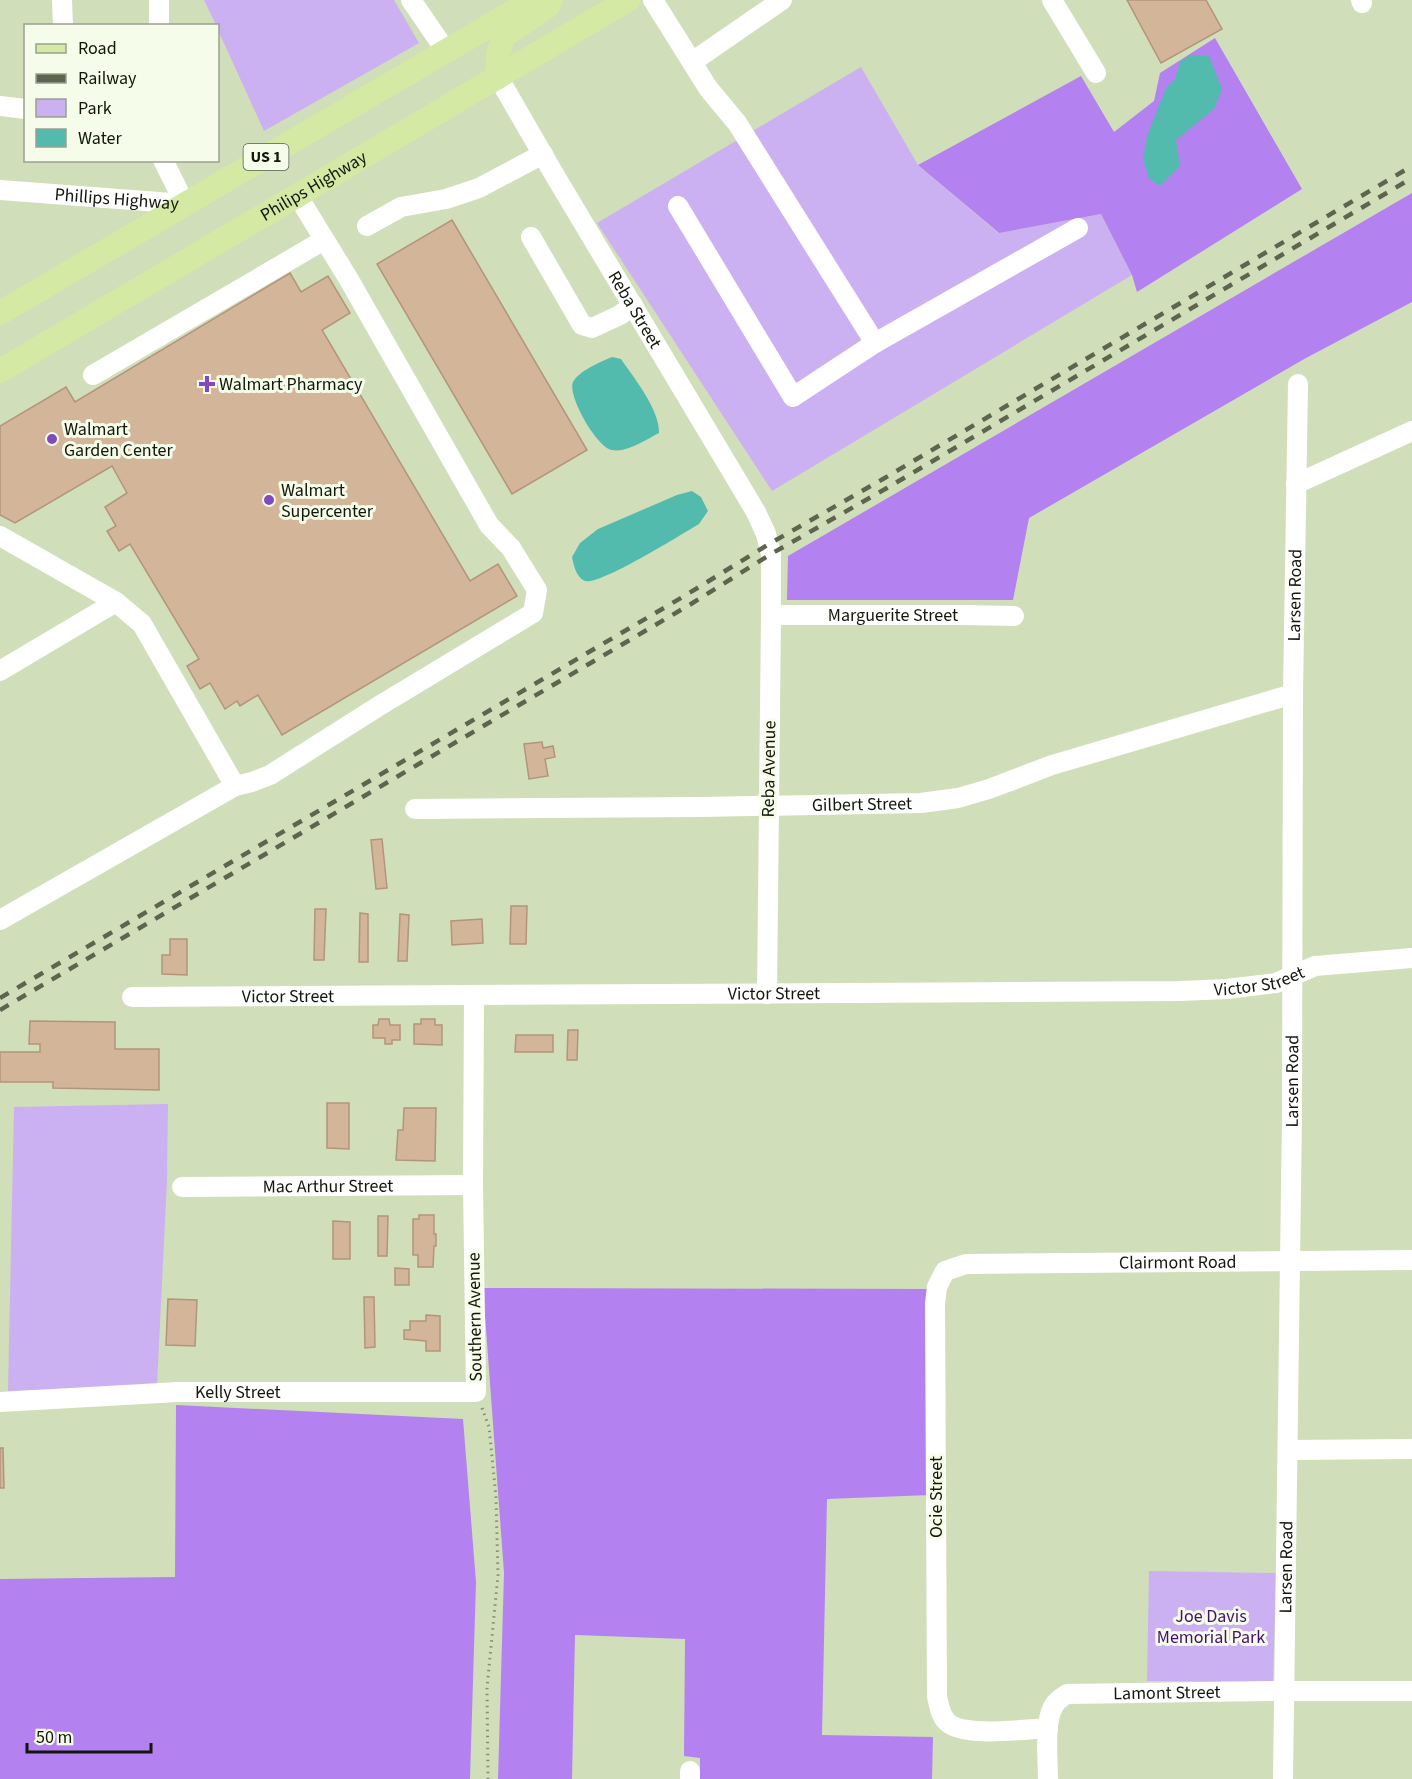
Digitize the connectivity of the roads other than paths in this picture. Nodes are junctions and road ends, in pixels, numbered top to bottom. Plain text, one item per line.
1 (62, 0) edge
2 (159, 0) edge
3 (411, 0) edge
4 (551, 0) edge
5 (653, 0) edge
6 (782, 0) edge
7 (1052, 0) edge
8 (517, 4) edge
9 (617, 4) edge
10 (63, 24) edge
11 (159, 24) edge
12 (446, 51) junction
13 (692, 62) junction
14 (1096, 73) dead end
15 (498, 77) junction
16 (0, 106) edge
17 (24, 109) edge
18 (543, 154) junction
19 (164, 162) edge
20 (0, 190) edge
21 (297, 195) junction
22 (185, 204) junction
23 (678, 206) dead end
24 (367, 226) dead end
25 (1078, 228) dead end
26 (531, 237) dead end
27 (324, 240) junction
28 (633, 305) junction
29 (0, 313) edge
30 (875, 343) junction
31 (0, 371) edge
32 (93, 375) dead end
33 (1298, 384) dead end
34 (1412, 431) edge
35 (1296, 484) junction
36 (0, 536) edge
37 (769, 544) joint
38 (116, 602) junction
39 (771, 615) junction
40 (1014, 616) dead end
41 (0, 671) edge
42 (1293, 694) junction
43 (235, 786) junction
44 (770, 806) junction
45 (415, 809) dead end
46 (0, 920) edge
47 (1412, 958) edge
48 (1292, 977) junction
49 (767, 994) junction
50 (474, 995) junction
51 (132, 997) dead end
52 (473, 1185) junction
53 (182, 1187) dead end
54 (1412, 1260) edge
55 (1290, 1261) junction
56 (945, 1271) joint
57 (476, 1392) joint
58 (0, 1402) edge
59 (1412, 1449) edge
60 (1288, 1450) junction
61 (1285, 1691) junction
62 (1412, 1691) edge
63 (1048, 1728) junction
64 (1048, 1779) edge
65 (1283, 1779) edge

1 - 10 street
2 - 11 street
3 - 12 street
4 - 15 main road
5 - 13 street
6 - 13 street
7 - 14 street
8 - 12 main road, US 1
9 - 15 main road, Philips Highway / US 1
12 - 22 main road, US 1
13 - 30 street
15 - 18 street, Reba Street
15 - 21 main road, Philips Highway / US 1
16 - 17 street
18 - 24 street
18 - 28 street, Reba Street
19 - 22 street, Phillips Highway
20 - 22 street, Phillips Highway
21 - 27 street
21 - 31 main road, Philips Highway / US 1
22 - 29 main road, US 1
23 - 30 street
25 - 30 street
26 - 28 street
27 - 32 street
27 - 43 street
28 - 37 street, Reba Street
33 - 35 street, Larsen Road
34 - 35 street
35 - 42 street, Larsen Road
36 - 38 street
37 - 39 street, Reba Avenue
38 - 41 street
38 - 43 street
39 - 40 street, Marguerite Street
39 - 44 street, Reba Avenue
42 - 44 street, Gilbert Street
42 - 48 street, Larsen Road
43 - 46 street
44 - 45 street, Gilbert Street
44 - 49 street, Reba Avenue
47 - 48 street, Victor Street
48 - 49 street, Victor Street
48 - 55 street, Larsen Road
49 - 50 street, Victor Street
50 - 51 street, Victor Street
50 - 52 street, Southern Avenue
52 - 53 street, Mac Arthur Street
52 - 57 street, Southern Avenue
54 - 55 street, Clairmont Road
55 - 56 street, Clairmont Road
55 - 60 street, Larsen Road
56 - 63 street, Ocie Street
57 - 58 street, Kelly Street
59 - 60 street
60 - 61 street, Larsen Road
61 - 62 street, Lamont Street
61 - 63 street, Lamont Street
61 - 65 street, Larsen Road
63 - 64 street, Lamont Street

